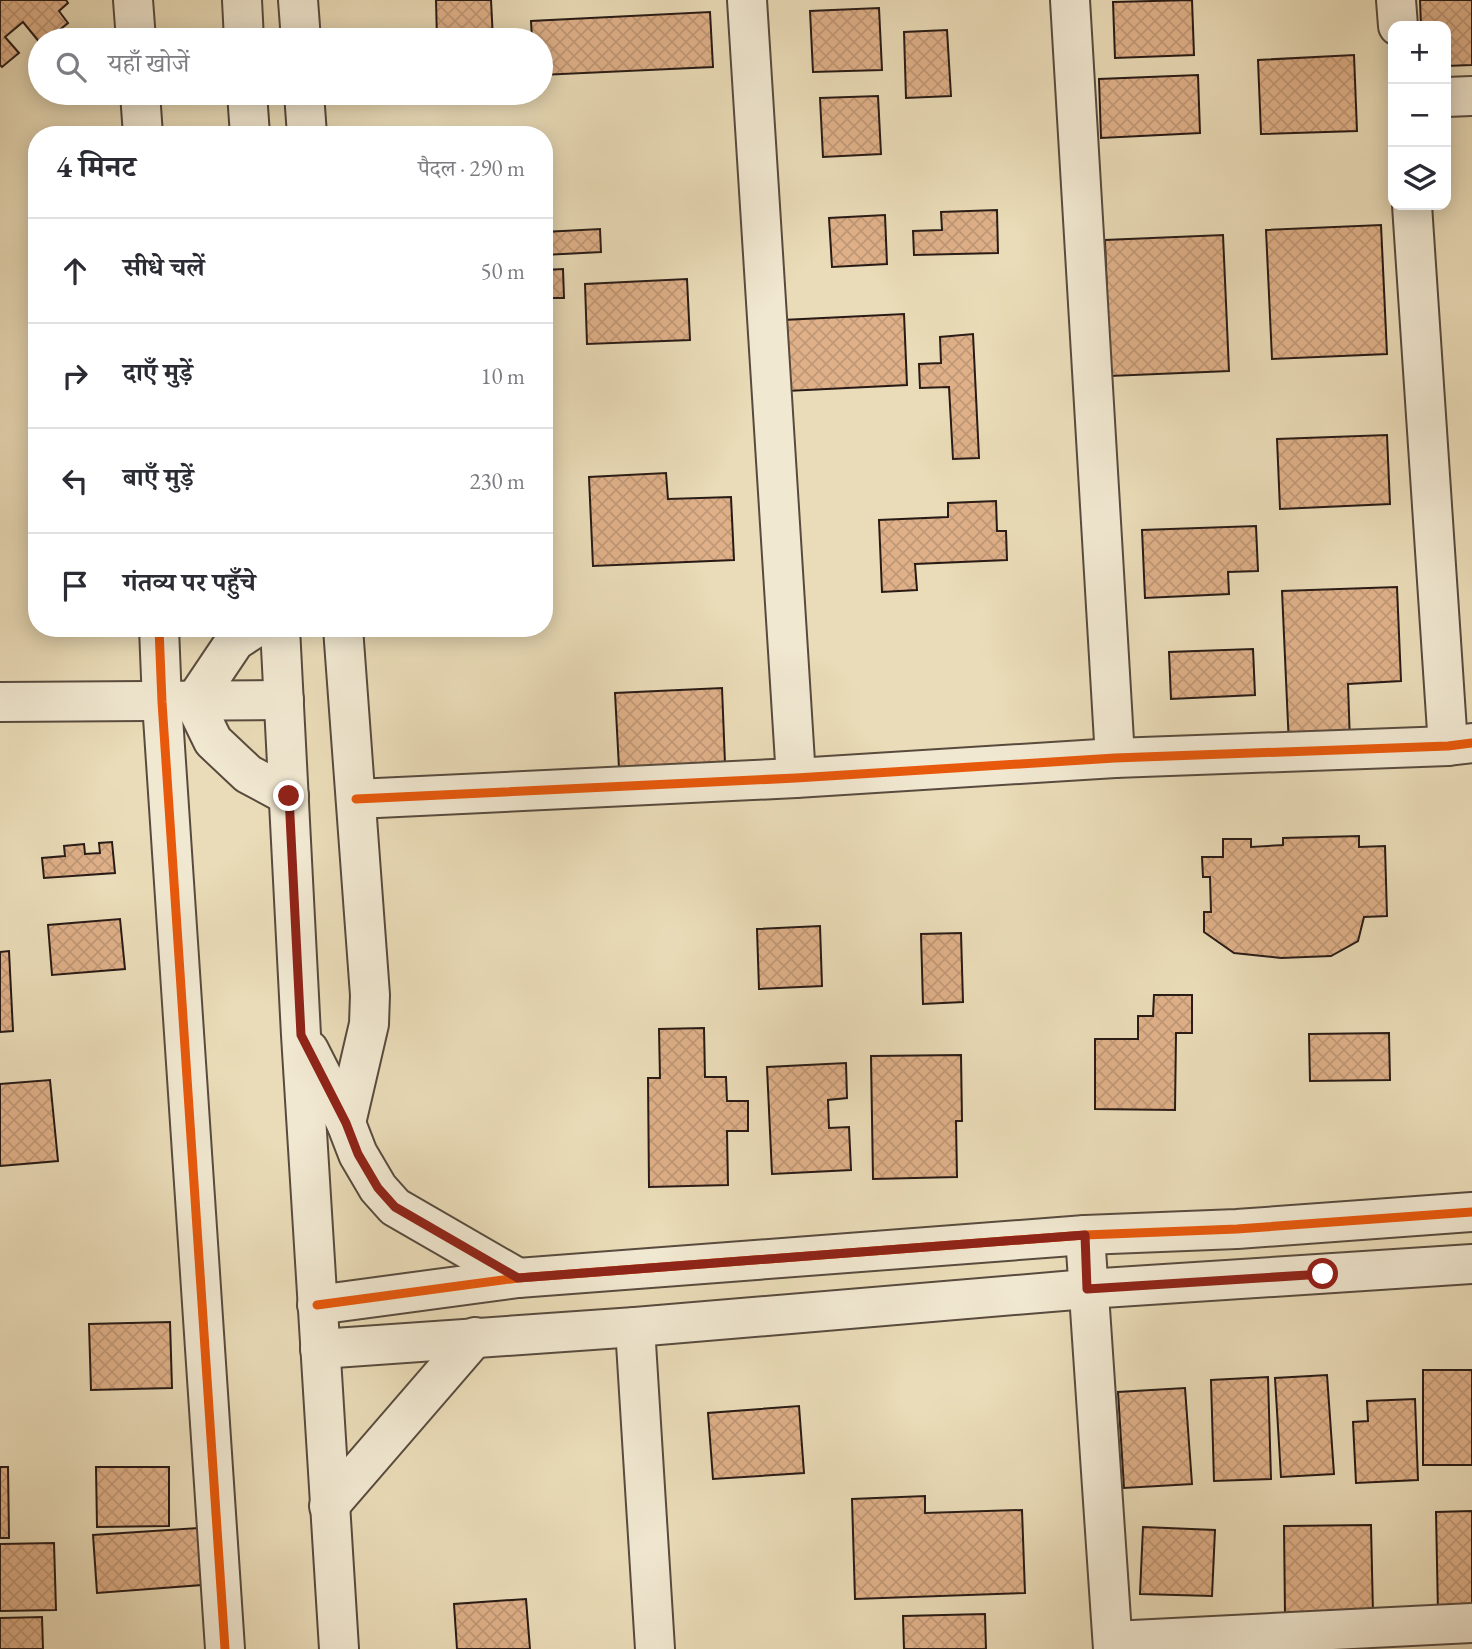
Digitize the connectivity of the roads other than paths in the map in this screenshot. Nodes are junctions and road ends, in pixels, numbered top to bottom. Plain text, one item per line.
1 (133, 0) edge
2 (242, 0) edge
3 (298, 0) edge
4 (747, 0) edge
5 (1070, 0) edge
6 (1396, 0) edge
7 (1398, 21) edge
8 (135, 28) edge
9 (243, 28) edge
10 (299, 28) edge
11 (1472, 96) edge
12 (1451, 97) edge
13 (141, 105) edge
14 (248, 105) edge
15 (305, 105) edge
16 (142, 126) edge
17 (249, 126) edge
18 (306, 126) edge
19 (1412, 210) edge
20 (161, 637) edge
21 (241, 637) edge
22 (280, 637) edge
23 (344, 637) edge
24 (284, 700) junction
25 (0, 702) edge
26 (178, 702) junction
27 (1460, 745) edge
28 (1115, 758) junction
29 (796, 778) junction
30 (289, 796) junction
31 (356, 799) junction
32 (301, 1035) junction
33 (346, 1123) junction
34 (1472, 1212) edge
35 (1085, 1235) junction
36 (1472, 1264) edge
37 (518, 1278) junction
38 (1087, 1289) junction
39 (317, 1305) junction
40 (635, 1327) junction
41 (475, 1338) junction
42 (320, 1349) junction
43 (329, 1506) junction
44 (1472, 1623) edge
45 (1113, 1645) edge
46 (225, 1649) edge
47 (339, 1649) edge
48 (655, 1649) edge

1 - 8 street
2 - 9 street
3 - 10 street
4 - 29 street
5 - 28 street
6 - 7 street
11 - 12 street
13 - 16 street
14 - 17 street
15 - 18 street
19 - 27 street
20 - 26 street
21 - 26 street
22 - 24 street
23 - 31 street
24 - 26 street
24 - 30 street
25 - 26 street
26 - 30 street
26 - 46 street
27 - 28 street
28 - 29 street
29 - 31 street
30 - 32 street
31 - 33 street
32 - 33 street
32 - 39 street
33 - 37 street
34 - 35 street
35 - 37 street
35 - 38 street
36 - 38 street
37 - 39 street
38 - 40 street
38 - 45 street
39 - 42 street
40 - 41 street
40 - 48 street
41 - 42 street
41 - 43 street
42 - 43 street
43 - 47 street
44 - 45 street

